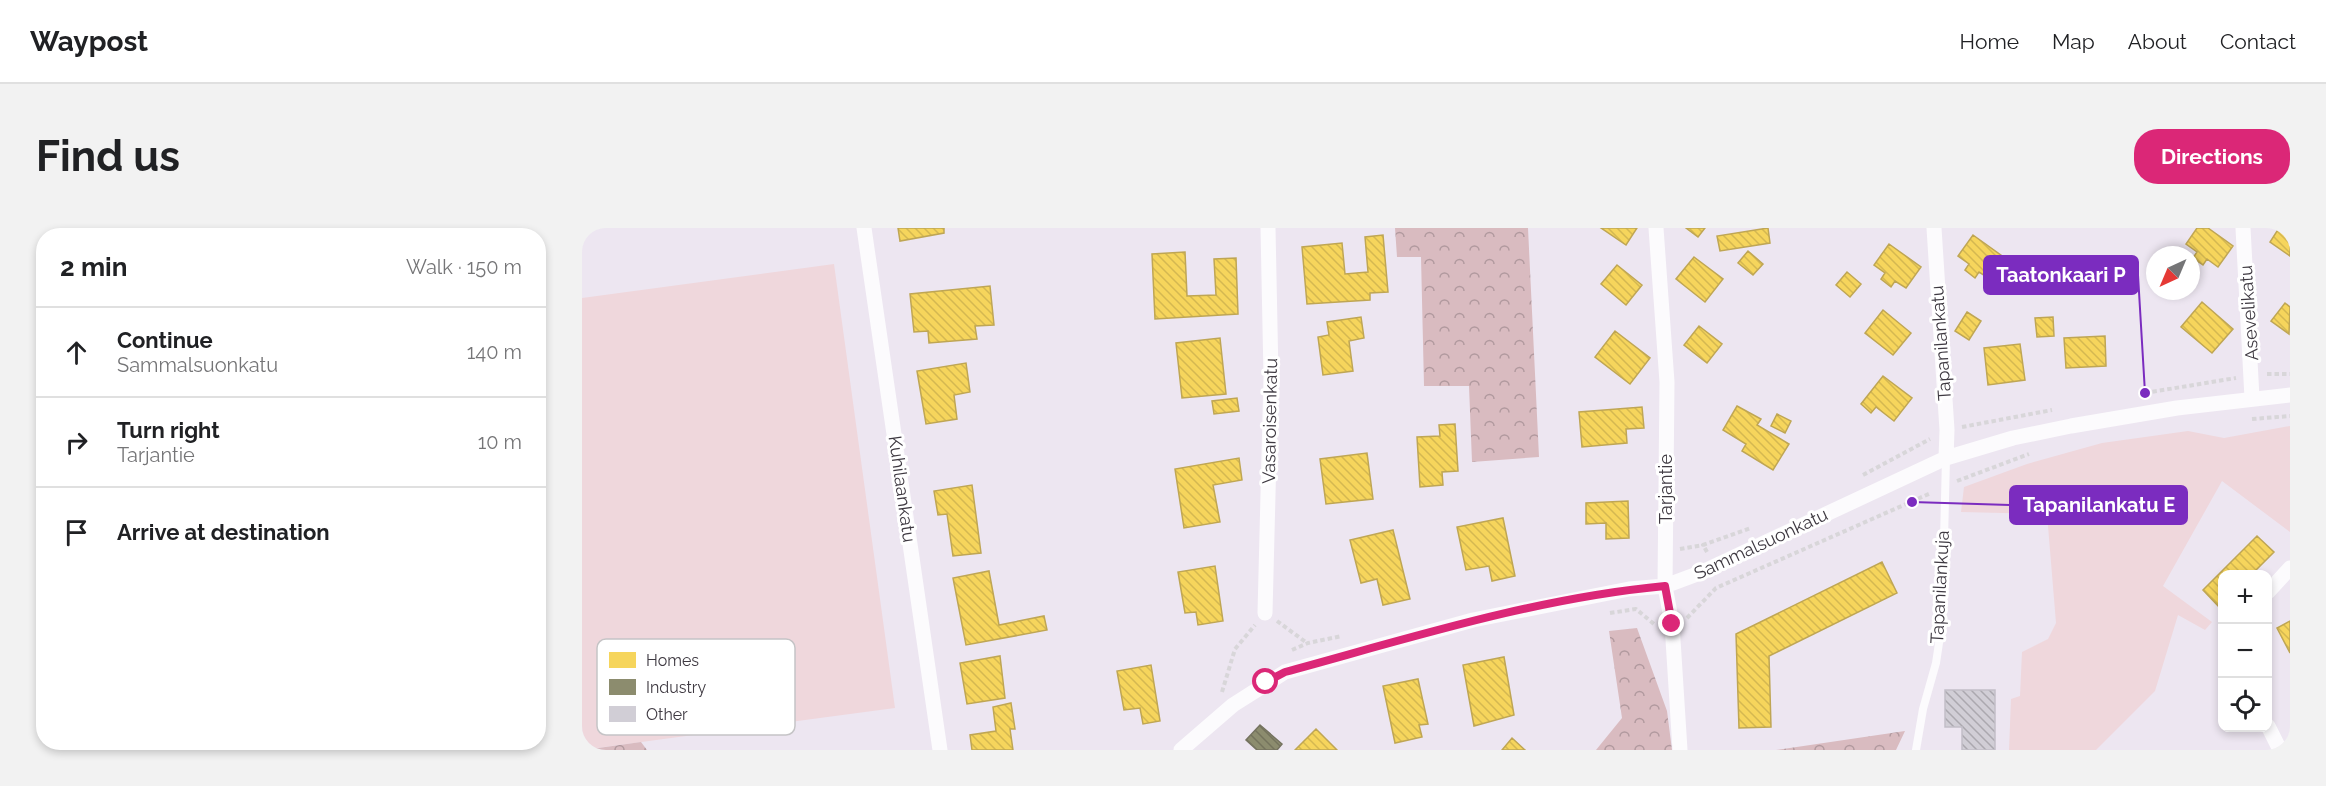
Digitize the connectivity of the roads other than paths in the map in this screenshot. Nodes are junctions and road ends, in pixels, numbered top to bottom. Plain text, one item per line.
1 (864, 228) edge
2 (1268, 228) edge
3 (1656, 228) edge
4 (1934, 228) edge
5 (2243, 228) edge
6 (2290, 395) edge
7 (2252, 398) junction
8 (1946, 458) junction
9 (2290, 568) edge
10 (1665, 586) junction
11 (2272, 588) edge
12 (1265, 613) road end
13 (2271, 732) edge
14 (940, 750) edge
15 (1181, 750) edge
16 (1680, 750) edge
17 (1916, 750) edge
18 (2280, 750) edge

1 - 14 street, Kuhilaankatu
2 - 12 street, Vasaroisenkatu
3 - 10 street, Tarjantie
4 - 8 street, Tapanilankatu
5 - 7 street, Asevelikatu
6 - 7 street, Sammalsuonkatu
7 - 8 street, Sammalsuonkatu
8 - 10 street, Sammalsuonkatu
8 - 17 lane, Tapanilankuja
9 - 11 street
10 - 15 street, Sammalsuonkatu
10 - 16 street, Tarjantie
13 - 18 street

